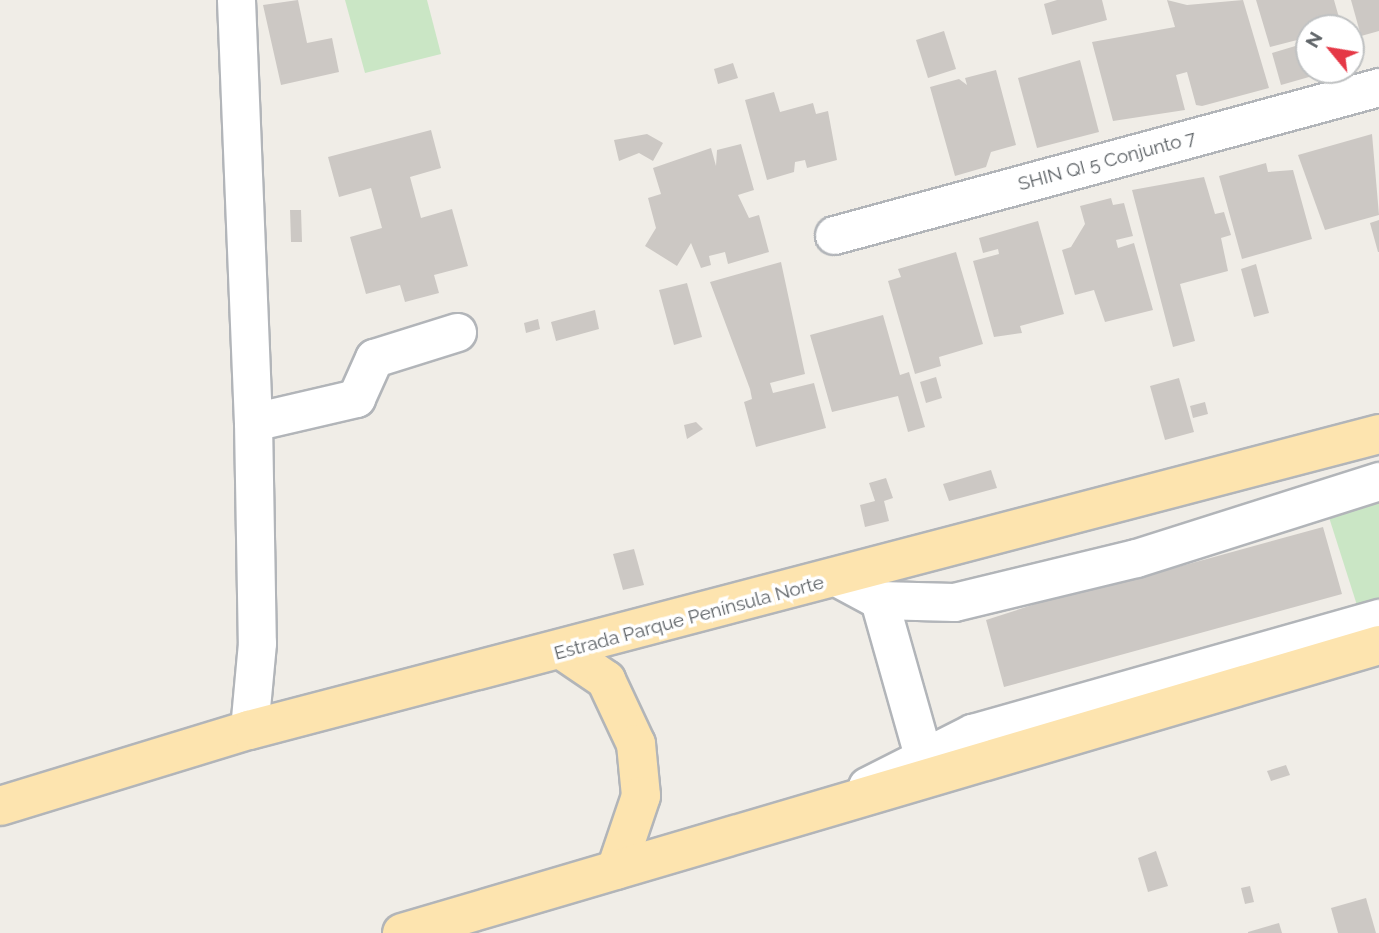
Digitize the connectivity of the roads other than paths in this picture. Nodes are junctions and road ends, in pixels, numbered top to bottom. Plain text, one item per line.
1 (236, 0) edge
2 (1379, 88) edge
3 (834, 235) dead end
4 (457, 332) dead end
5 (253, 422) junction
6 (1379, 434) edge
7 (1379, 481) edge
8 (838, 578) junction
9 (879, 600) junction
10 (1379, 618) edge
11 (257, 643) junction
12 (1379, 645) edge
13 (565, 652) junction
14 (290, 720) junction
15 (249, 730) junction
16 (923, 756) junction
17 (0, 806) edge
18 (808, 818) junction
19 (616, 870) junction
20 (402, 933) edge

1 - 5 street
2 - 3 street, SHIN QI 5 Conjunto 7
4 - 5 street
5 - 11 street
6 - 8 main road, Estrada Parque Península Norte
7 - 9 street
8 - 9 street
8 - 13 main road, Estrada Parque Península Norte
9 - 16 street
10 - 16 street
11 - 14 street
11 - 15 street
12 - 18 main road
13 - 14 main road, Estrada Parque Península Norte
13 - 19 main road
14 - 15 main road, Estrada Parque Península Norte
15 - 17 main road, Estrada Parque Península Norte
16 - 18 street
18 - 19 main road
19 - 20 main road

